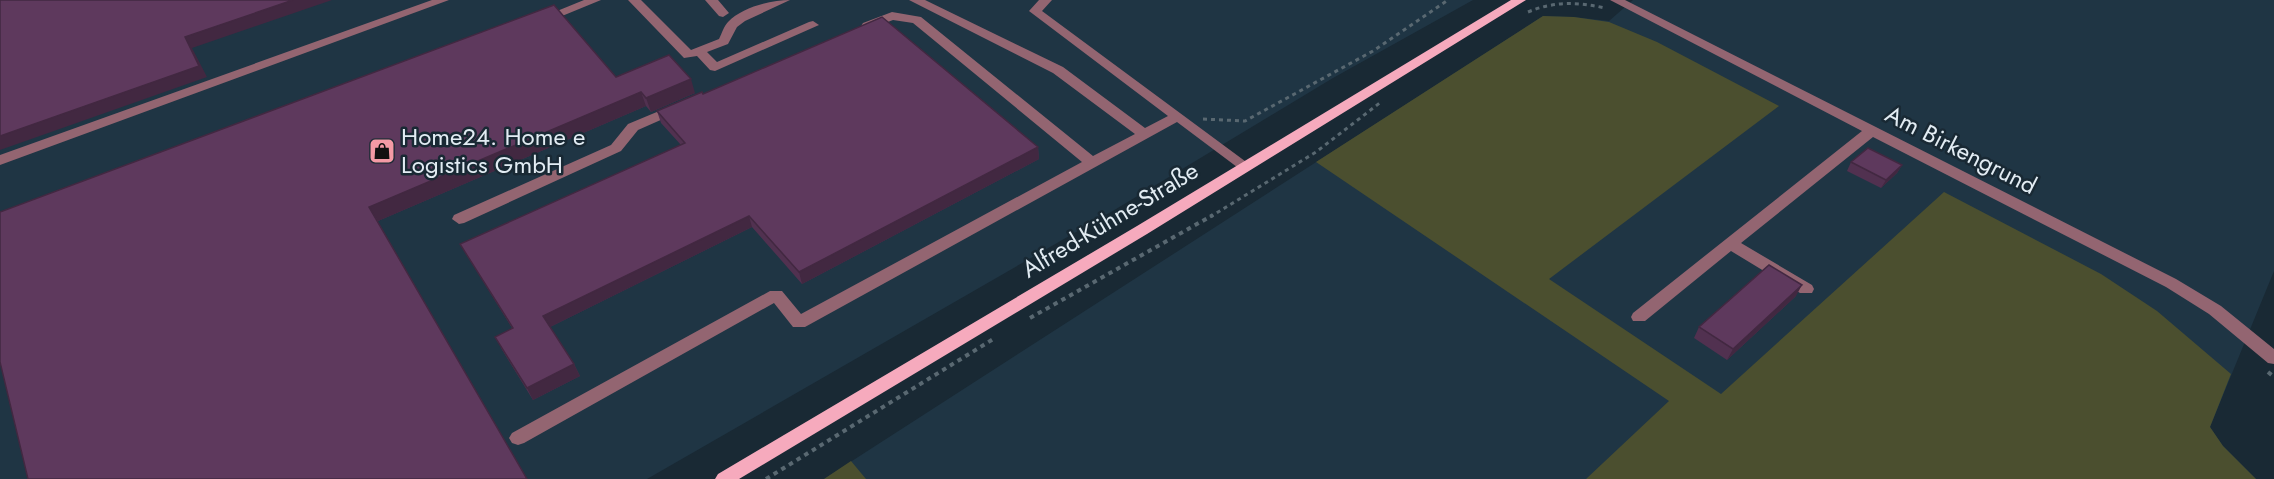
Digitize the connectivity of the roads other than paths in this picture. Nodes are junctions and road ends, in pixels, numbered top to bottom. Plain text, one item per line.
1 (443, 0) edge
2 (557, 0) edge
3 (568, 0) edge
4 (595, 0) edge
5 (634, 0) edge
6 (711, 0) edge
7 (784, 0) edge
8 (915, 0) edge
9 (1046, 0) edge
10 (1520, 0) edge
11 (1611, 4) edge
12 (723, 13) dead end
13 (527, 25) edge
14 (813, 25) dead end
15 (857, 30) edge
16 (699, 51) junction
17 (686, 104) edge
18 (1178, 116) junction
19 (1873, 130) junction
20 (1144, 134) junction
21 (0, 160) edge
22 (1092, 163) junction
23 (1246, 166) junction
24 (459, 219) dead end
25 (1731, 244) junction
26 (1806, 289) dead end
27 (1639, 317) dead end
28 (2274, 358) edge
29 (518, 438) dead end
30 (724, 479) edge

1 - 21 street
2 - 3 street
4 - 13 street
5 - 16 street
6 - 12 street
7 - 16 street
8 - 20 street
9 - 18 street
10 - 23 main road, Alfred-Kühne-Straße
11 - 19 street, Am Birkengrund
14 - 16 street
15 - 22 street
17 - 24 street
18 - 20 street
18 - 23 street
19 - 25 street
19 - 28 street, Am Birkengrund
20 - 22 street
22 - 29 street
23 - 30 main road, Alfred-Kühne-Straße
25 - 26 street
25 - 27 street

